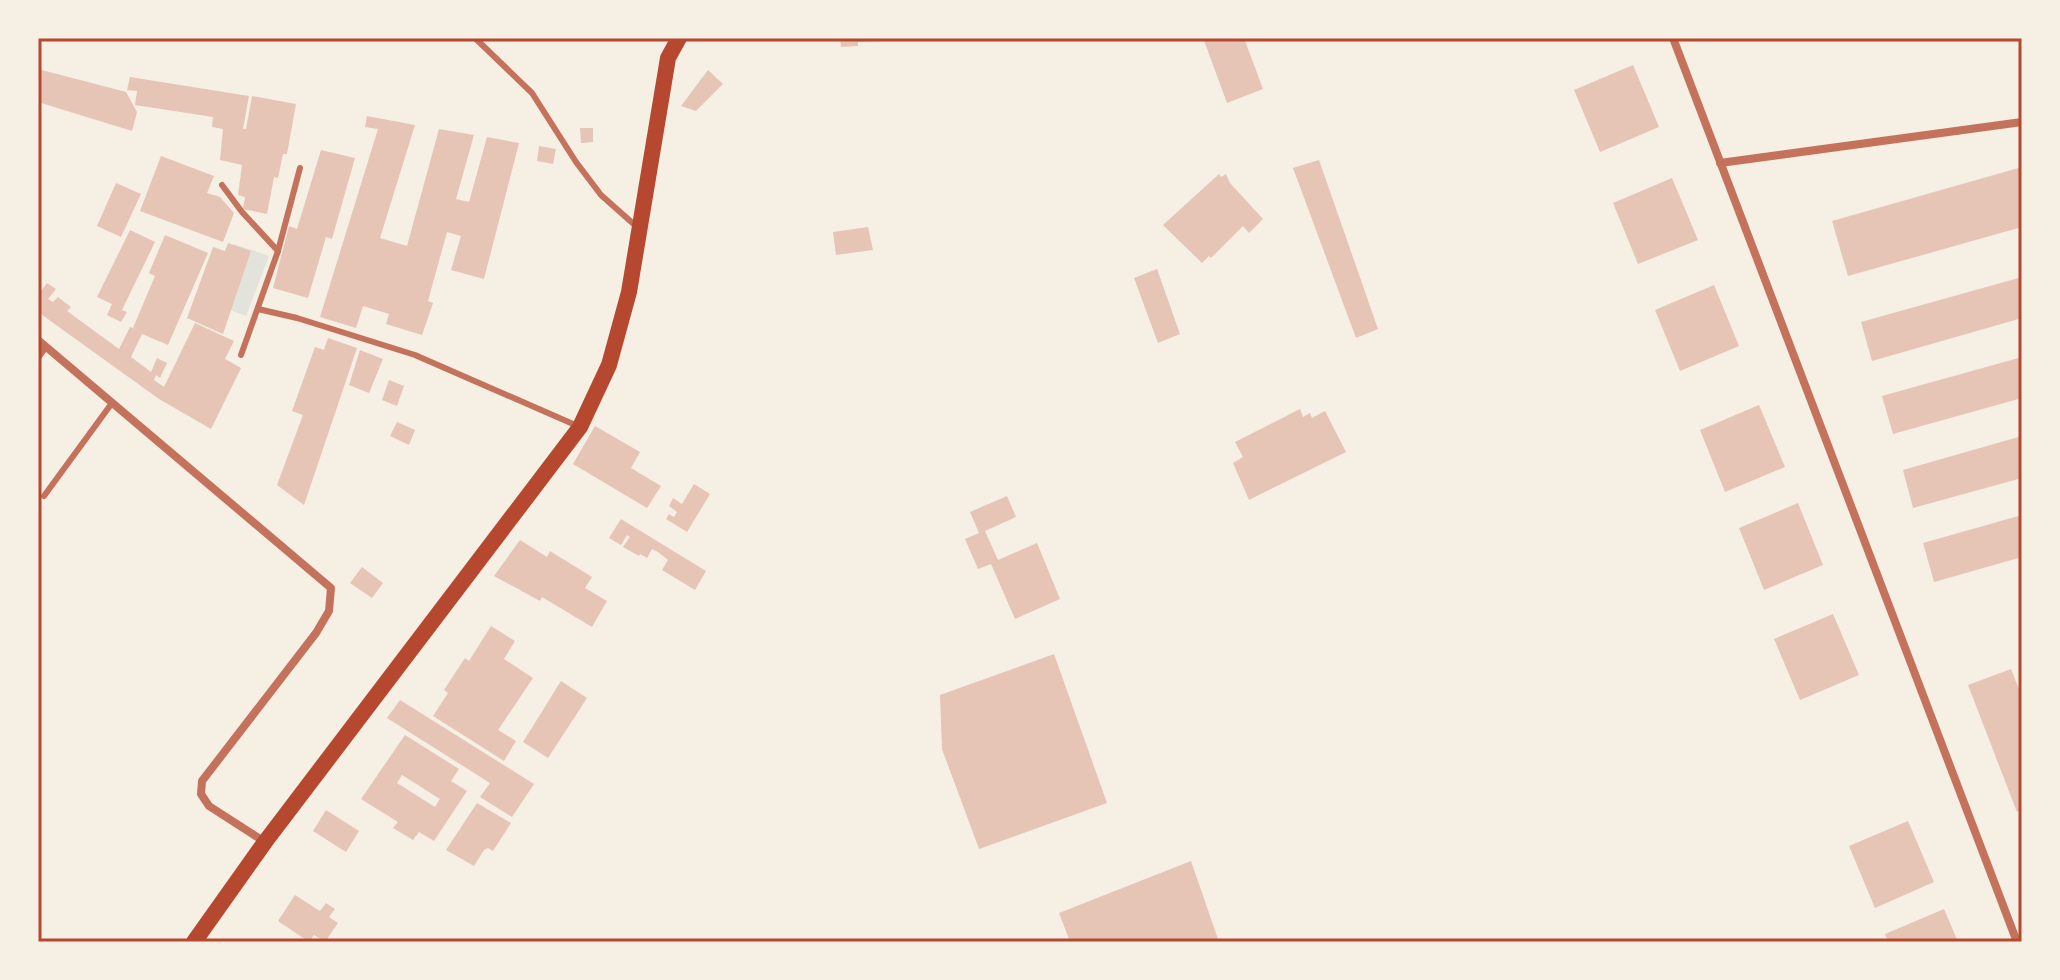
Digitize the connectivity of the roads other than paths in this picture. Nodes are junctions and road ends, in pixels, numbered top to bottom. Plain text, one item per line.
1 (475, 38) edge
2 (679, 38) edge
3 (1673, 38) edge
4 (2022, 122) edge
5 (1720, 163) junction
6 (300, 168) dead end
7 (222, 185) dead end
8 (640, 230) junction
9 (278, 251) junction
10 (258, 309) junction
11 (38, 340) edge
12 (46, 347) junction
13 (241, 355) dead end
14 (38, 358) edge
15 (112, 403) junction
16 (580, 427) junction
17 (44, 496) dead end
18 (265, 842) junction
19 (194, 942) edge
20 (2017, 942) edge

1 - 8 lane
2 - 8 main road
3 - 5 street
4 - 5 street
5 - 20 street
6 - 9 lane
7 - 9 lane
8 - 16 main road
9 - 10 lane
10 - 13 lane
10 - 16 lane
11 - 12 street
12 - 14 lane
12 - 15 street
15 - 17 lane
15 - 18 street
16 - 18 main road
18 - 19 main road

